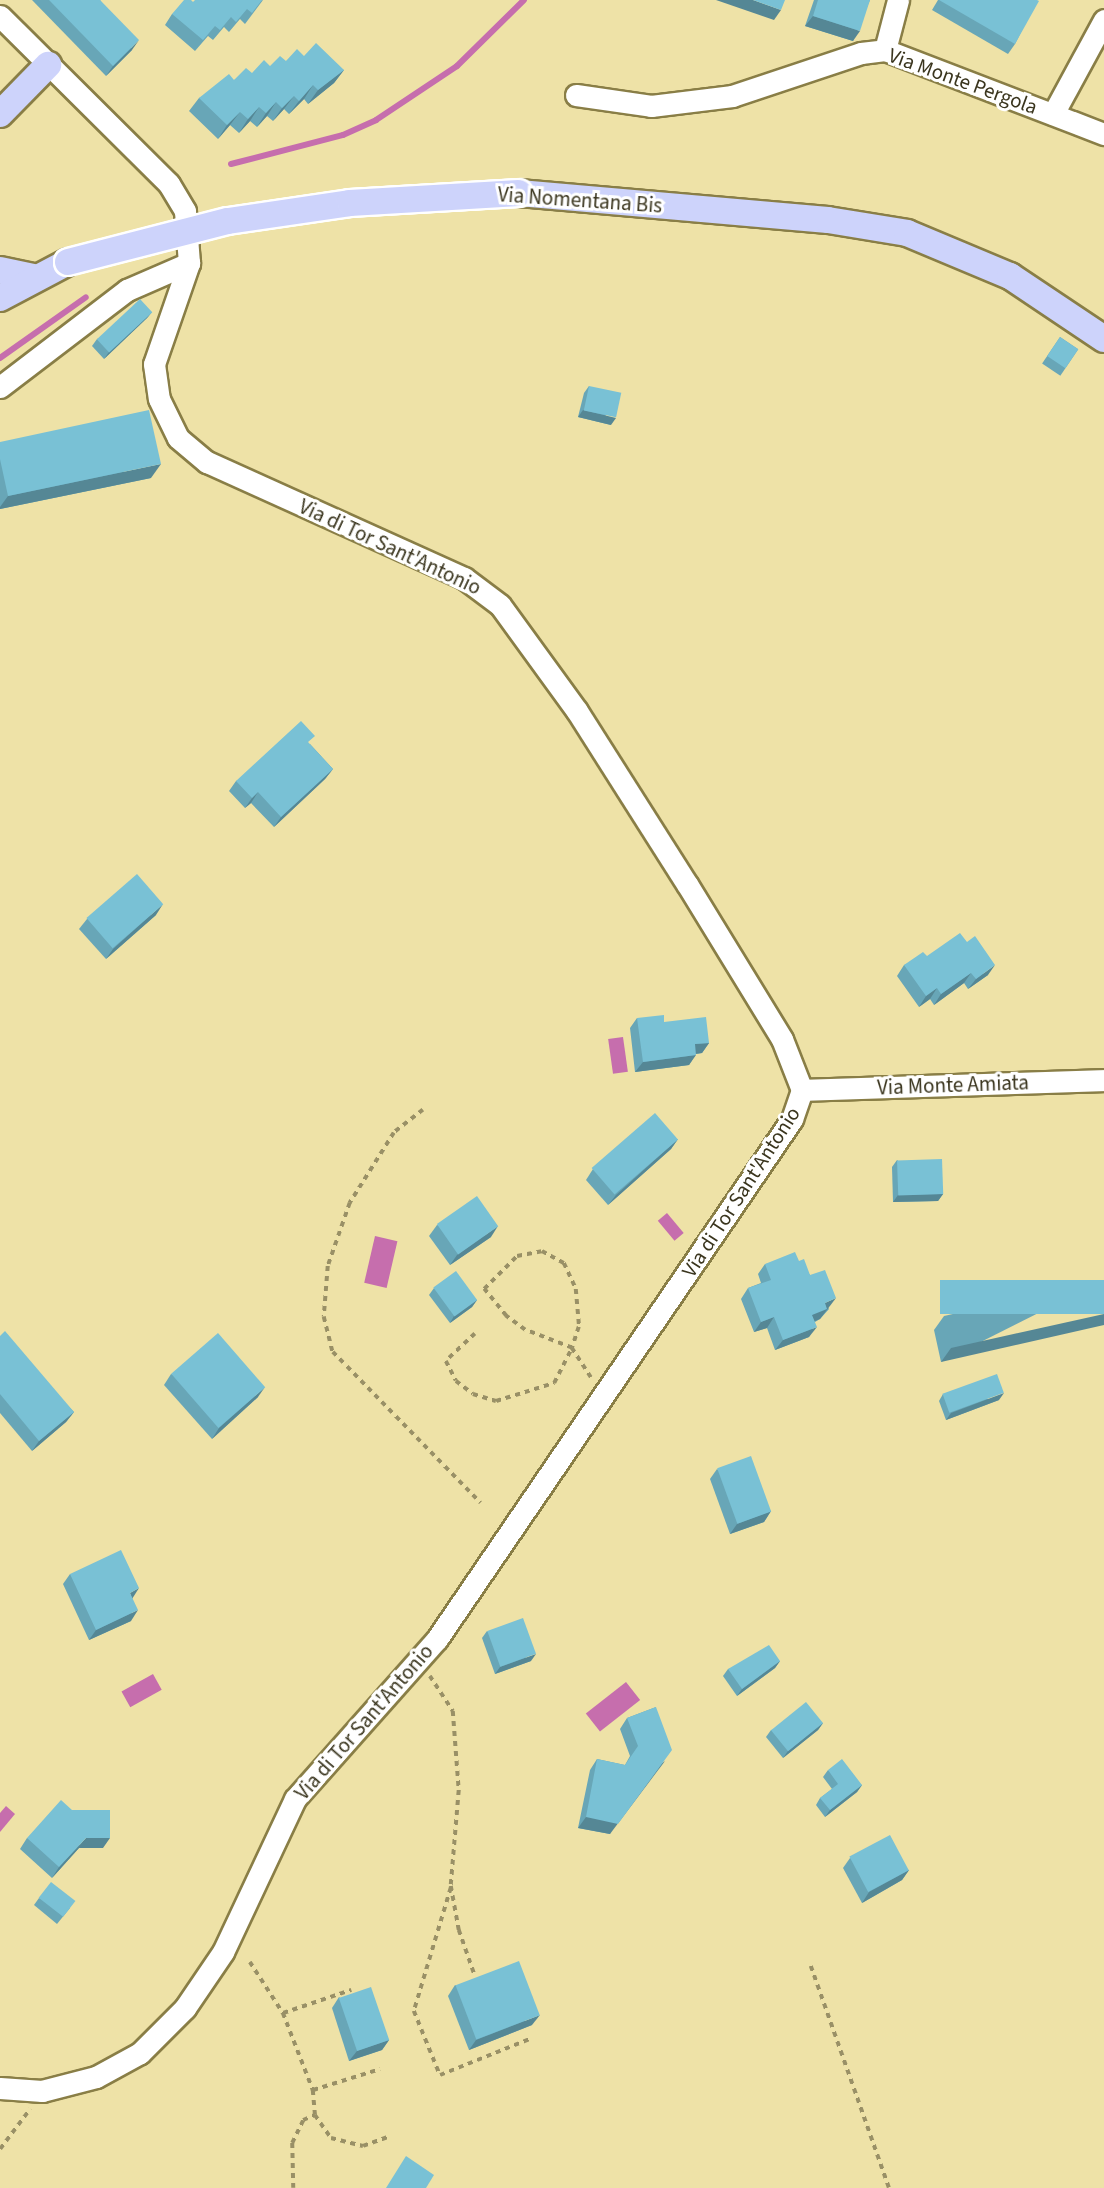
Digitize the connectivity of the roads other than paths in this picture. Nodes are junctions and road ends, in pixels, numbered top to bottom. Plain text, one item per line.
1 (898, 0) edge
2 (0, 16) edge
3 (1104, 20) edge
4 (884, 50) junction
5 (48, 65) junction
6 (576, 94) dead end
7 (0, 114) edge
8 (1053, 114) junction
9 (1104, 134) edge
10 (189, 263) junction
11 (0, 270) edge
12 (33, 277) junction
13 (0, 298) edge
14 (1104, 339) edge
15 (0, 387) edge
16 (1104, 1080) edge
17 (802, 1090) junction
18 (0, 2088) edge

1 - 4 street
2 - 5 street, Via di Tor Sant'Antonio
3 - 8 street
4 - 6 street, Via Monte Pergola
4 - 8 street, Via Monte Pergola
5 - 7 main road
5 - 10 street, Via di Tor Sant'Antonio
8 - 9 street, Via Monte Pergola
10 - 15 street
10 - 17 street, Via di Tor Sant'Antonio
11 - 12 main road
12 - 13 main road, Via Nomentana Bis
12 - 14 main road, Via Nomentana Bis, bridge
16 - 17 street, Via Monte Amiata
17 - 18 street, Via di Tor Sant'Antonio

